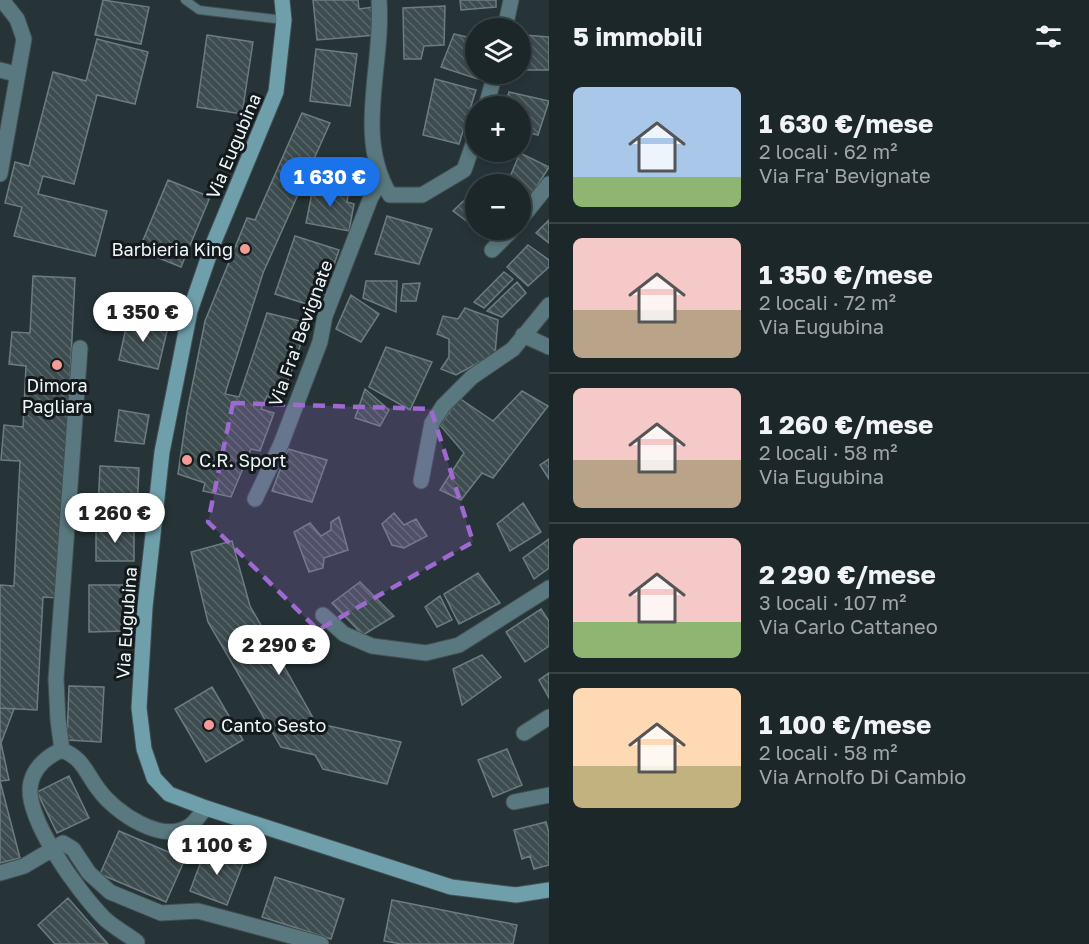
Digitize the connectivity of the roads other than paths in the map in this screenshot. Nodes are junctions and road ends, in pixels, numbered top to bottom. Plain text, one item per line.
1 (2, 0) edge
2 (184, 0) edge
3 (282, 0) edge
4 (379, 0) edge
5 (511, 0) edge
6 (507, 18) edge
7 (284, 20) junction
8 (0, 70) edge
9 (16, 74) junction
10 (467, 162) edge
11 (0, 174) edge
12 (381, 181) junction
13 (549, 184) edge
14 (531, 206) edge
15 (502, 240) edge
16 (492, 250) dead end
17 (549, 305) edge
18 (523, 335) junction
19 (549, 347) edge
20 (80, 348) dead end
21 (421, 482) dead end
22 (255, 499) dead end
23 (549, 588) edge
24 (323, 615) dead end
25 (549, 717) edge
26 (524, 733) dead end
27 (63, 750) junction
28 (549, 795) edge
29 (514, 802) dead end
30 (206, 808) junction
31 (50, 850) junction
32 (0, 873) edge
33 (549, 890) edge
34 (137, 942) dead end
35 (321, 944) edge

1 - 9 street
2 - 7 lane
3 - 7 main road, Via Eugubina
4 - 12 street
5 - 6 street
7 - 30 main road, Via Eugubina
8 - 9 street
9 - 11 street
10 - 12 street
12 - 22 street, Via Fra' Bevignate
13 - 14 street
15 - 16 street
17 - 18 street
18 - 19 street
18 - 21 street
20 - 27 street
23 - 24 street
25 - 26 street
27 - 30 street
27 - 31 street
28 - 29 street
30 - 33 main road, Via Eugubina
31 - 32 street
31 - 34 street
31 - 35 street

